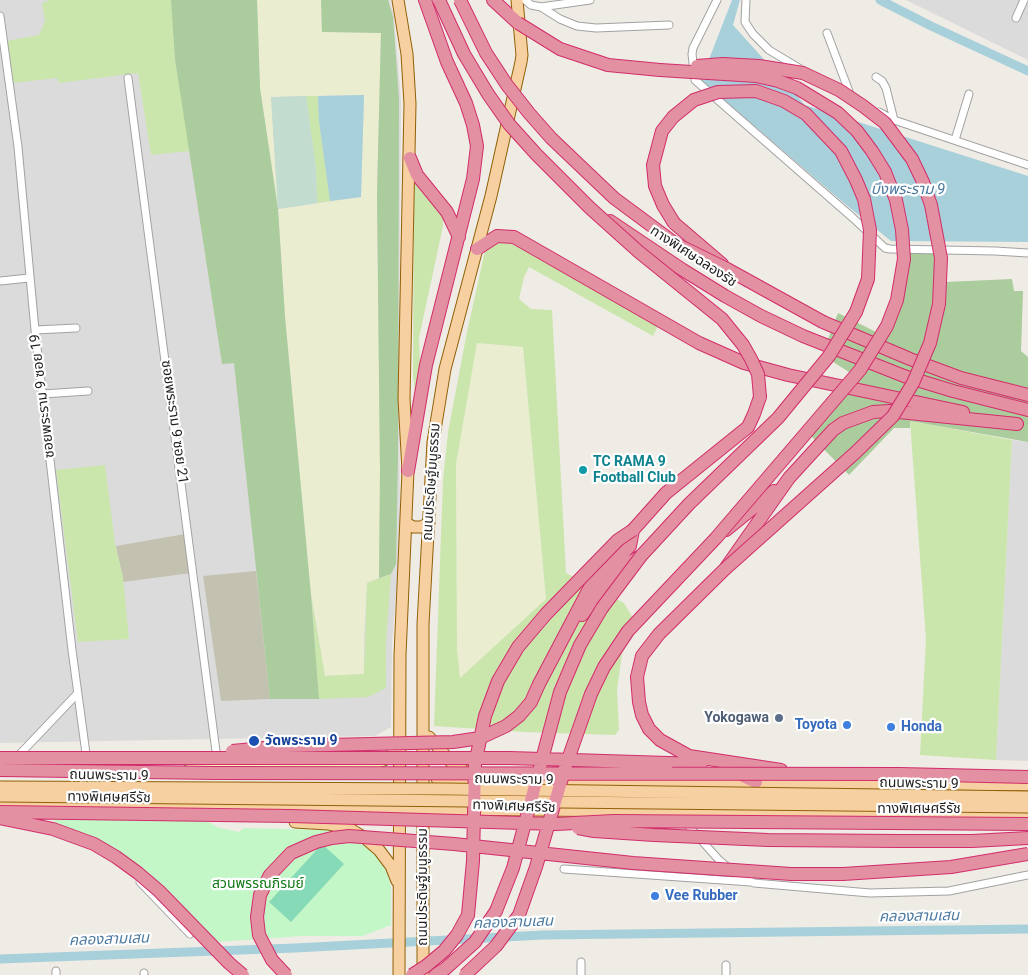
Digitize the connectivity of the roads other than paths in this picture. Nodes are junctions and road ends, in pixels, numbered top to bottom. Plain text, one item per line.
1 (398, 0) edge
2 (426, 0) edge
3 (439, 0) edge
4 (460, 0) edge
5 (493, 0) edge
6 (517, 0) edge
7 (525, 0) edge
8 (590, 0) edge
9 (717, 0) edge
10 (746, 0) edge
11 (1024, 0) edge
12 (540, 7) junction
13 (0, 16) edge
14 (1016, 18) dead end
15 (669, 25) dead end
16 (827, 33) dead end
17 (660, 70) junction
18 (876, 77) dead end
19 (128, 78) dead end
20 (850, 94) junction
21 (969, 94) dead end
22 (894, 120) junction
23 (955, 140) junction
24 (410, 158) junction
25 (1028, 164) edge
26 (590, 208) junction
27 (459, 237) junction
28 (477, 248) junction
29 (1028, 253) edge
30 (727, 269) junction
31 (29, 278) junction
32 (0, 281) edge
33 (76, 328) dead end
34 (35, 330) junction
35 (88, 391) dead end
36 (42, 394) junction
37 (1028, 395) edge
38 (1028, 410) edge
39 (1023, 425) edge
40 (408, 471) junction
41 (790, 478) junction
42 (406, 523) junction
43 (428, 523) junction
44 (633, 530) junction
45 (716, 538) junction
46 (641, 556) junction
47 (724, 569) junction
48 (560, 642) junction
49 (77, 694) junction
50 (423, 730) junction
51 (399, 738) junction
52 (0, 754) edge
53 (20, 754) junction
54 (86, 756) junction
55 (0, 758) edge
56 (175, 758) junction
57 (218, 766) junction
58 (284, 766) junction
59 (0, 770) edge
60 (808, 774) junction
61 (0, 776) edge
62 (88, 776) junction
63 (1028, 777) edge
64 (264, 778) junction
65 (281, 778) junction
66 (399, 779) junction
67 (423, 779) junction
68 (478, 780) junction
69 (756, 782) junction
70 (1028, 786) edge
71 (0, 787) edge
72 (0, 796) edge
73 (1028, 797) edge
74 (63, 803) junction
75 (0, 804) edge
76 (214, 807) junction
77 (1028, 807) edge
78 (280, 808) junction
79 (399, 808) junction
80 (423, 808) junction
81 (543, 809) junction
82 (674, 810) junction
83 (1028, 814) edge
84 (0, 817) edge
85 (556, 824) junction
86 (1028, 824) edge
87 (424, 833) junction
88 (1028, 838) edge
89 (1028, 854) edge
90 (564, 869) dead end
91 (1028, 875) edge
92 (754, 883) junction
93 (399, 887) junction
94 (192, 915) dead end
95 (181, 924) junction
96 (190, 934) dead end
97 (581, 962) dead end
98 (726, 965) dead end
99 (399, 970) edge
100 (243, 975) edge
101 (286, 975) edge
102 (412, 975) edge
103 (422, 975) edge
104 (435, 975) edge
105 (465, 975) edge
106 (581, 975) edge
107 (726, 975) edge

1 - 24 main road, ถนนประดิษฐ์มนูธรรม
2 - 27 highway
3 - 26 highway, ทางพิเศษฉลองรัช, bridge
4 - 30 highway, ทางพิเศษฉลองรัช, bridge
5 - 17 highway, bridge
6 - 28 main road, ถนนประดิษฐ์มนูธรรม
7 - 12 street
8 - 12 street
9 - 29 street
10 - 20 street
11 - 14 street
12 - 15 street
13 - 31 street, ซอยพระราม 9 ซอย 19
16 - 20 street
17 - 45 highway, bridge
17 - 47 highway, bridge
18 - 22 street
19 - 57 street, ซอยพระราม 9 ซอย 21
20 - 22 street
21 - 23 street
22 - 23 street
23 - 25 street
24 - 27 highway
24 - 40 main road, ถนนประดิษฐ์มนูธรรม
26 - 38 highway, ทางพิเศษฉลองรัช, bridge
26 - 44 highway, bridge
27 - 40 highway
28 - 39 highway, bridge
28 - 43 main road, ถนนประดิษฐ์มนูธรรม
30 - 37 highway, ทางพิเศษฉลองรัช, bridge
30 - 46 highway, bridge
31 - 32 street
31 - 34 street, ซอยพระราม 9 ซอย 19
33 - 34 street
34 - 36 street, ซอยพระราม 9 ซอย 19
35 - 36 street
36 - 49 street, ซอยพระราม 9 ซอย 19
39 - 41 highway
40 - 42 main road, ถนนประดิษฐ์มนูธรรม
41 - 45 highway, bridge
41 - 47 highway, bridge
42 - 43 main road
42 - 51 main road, ถนนประดิษฐ์มนูธรรม
43 - 50 main road, ถนนประดิษฐ์มนูธรรม
44 - 48 highway
44 - 102 highway, bridge
45 - 105 highway, bridge
46 - 48 highway
46 - 104 highway, bridge
47 - 60 highway, bridge
48 - 56 highway, bridge
49 - 53 street
49 - 54 street, ซอยพระราม 9 ซอย 19
50 - 67 main road, ถนนประดิษฐ์มนูธรรม
50 - 68 main road
51 - 58 main road, ถนนพระราม 9
51 - 66 main road, ถนนประดิษฐ์มนูธรรม
52 - 53 main road, ถนนพระราม 9
53 - 54 main road, ถนนพระราม 9
54 - 57 main road, ถนนพระราม 9
54 - 62 street, ซอยพระราม 9 ซอย 19
55 - 56 highway, bridge
56 - 69 highway, bridge
57 - 58 main road, ถนนพระราม 9
58 - 64 main road
59 - 60 highway, ทางพิเศษศรีรัช, bridge
60 - 63 highway, ทางพิเศษศรีรัช, bridge
61 - 62 main road, ถนนพระราม 9
62 - 64 main road, ถนนพระราม 9
64 - 65 main road, ถนนพระราม 9
65 - 66 main road, ถนนพระราม 9
65 - 78 main road
66 - 67 main road, ถนนพระราม 9
66 - 79 main road, ถนนประดิษฐ์มนูธรรม
67 - 68 main road, ถนนพระราม 9
67 - 80 main road, ถนนประดิษฐ์มนูธรรม
68 - 69 main road, ถนนพระราม 9
69 - 70 main road, ถนนพระราม 9
71 - 73 main road, ถนนพระราม 9, bridge
72 - 77 main road, ถนนพระราม 9, bridge
74 - 75 main road, ถนนพระราม 9
74 - 76 main road, ถนนพระราม 9
74 - 84 main road, ถนนพระราม 9
76 - 78 main road, ถนนพระราม 9
76 - 93 main road
78 - 79 main road, ถนนพระราม 9
79 - 80 main road, ถนนพระราม 9
79 - 93 main road, ถนนประดิษฐ์มนูธรรม
80 - 81 main road, ถนนพระราม 9
80 - 87 main road, ถนนประดิษฐ์มนูธรรม
81 - 82 main road, ถนนพระราม 9
81 - 87 main road
82 - 83 main road, ถนนพระราม 9
82 - 92 street
84 - 85 highway, ทางพิเศษศรีรัช, bridge
84 - 95 street
84 - 100 highway, bridge
85 - 86 highway, ทางพิเศษศรีรัช, bridge
85 - 88 highway, bridge
87 - 103 main road, ถนนประดิษฐ์มนูธรรม
89 - 101 highway, bridge
90 - 92 street
91 - 92 street
93 - 99 main road, ถนนประดิษฐ์มนูธรรม
94 - 95 street
95 - 96 street
97 - 106 street
98 - 107 street

